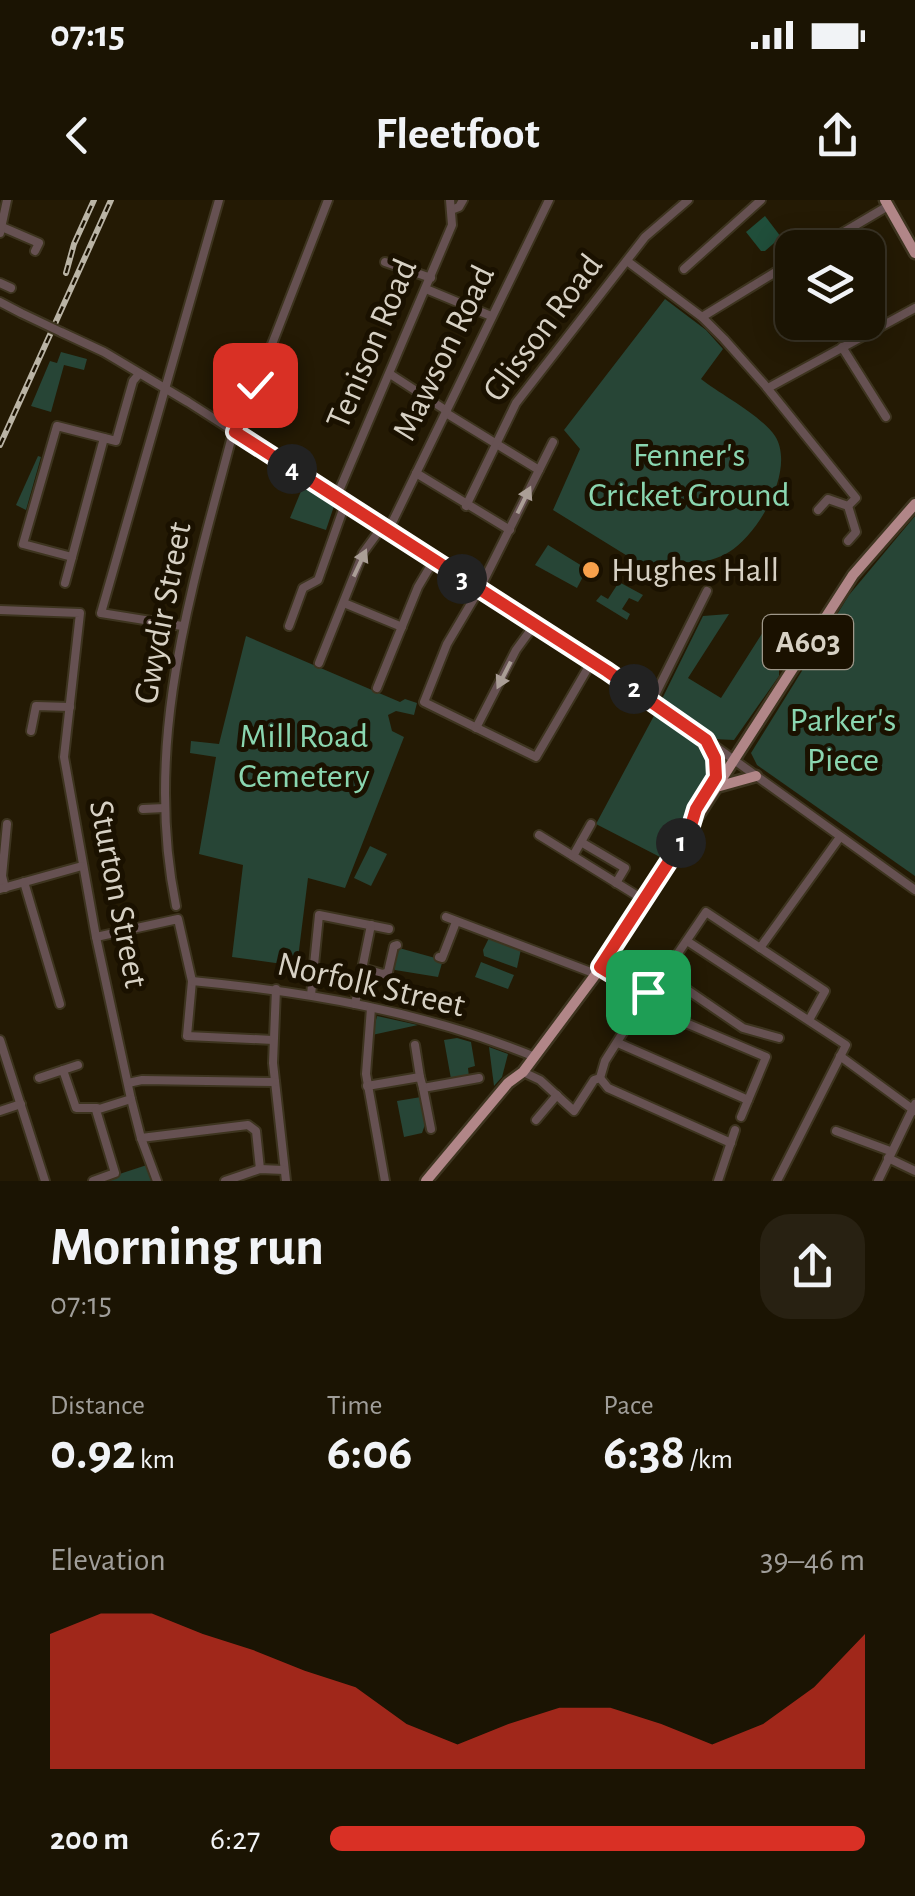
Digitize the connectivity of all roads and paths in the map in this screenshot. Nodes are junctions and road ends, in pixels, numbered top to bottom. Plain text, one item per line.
1 (7, 200) edge
2 (219, 200) edge
3 (328, 200) edge
4 (462, 200) edge
5 (550, 200) edge
6 (688, 200) edge
7 (762, 200) edge
8 (886, 203) edge
9 (451, 205) edge
10 (1, 230) edge
11 (845, 230) edge
12 (36, 251) dead end
13 (915, 253) edge
14 (627, 261) junction
15 (385, 262) dead end
16 (684, 269) dead end
17 (775, 272) edge
18 (431, 278) junction
19 (426, 288) junction
20 (0, 302) edge
21 (915, 308) edge
22 (491, 316) junction
23 (702, 317) junction
24 (842, 347) junction
25 (390, 374) junction
26 (141, 375) junction
27 (768, 388) junction
28 (161, 389) junction
29 (447, 412) junction
30 (886, 417) dead end
31 (235, 432) junction
32 (104, 438) junction
33 (553, 442) dead end
34 (495, 446) junction
35 (539, 470) junction
36 (416, 473) junction
37 (336, 498) junction
38 (346, 504) junction
39 (915, 504) edge
40 (466, 506) junction
41 (848, 506) junction
42 (818, 510) dead end
43 (385, 529) junction
44 (510, 530) junction
45 (848, 542) dead end
46 (72, 557) junction
47 (434, 560) junction
48 (292, 581) dead end
49 (65, 583) dead end
50 (303, 588) junction
51 (478, 590) junction
52 (707, 592) dead end
53 (344, 602) junction
54 (0, 610) edge
55 (535, 624) junction
56 (182, 626) junction
57 (289, 626) dead end
58 (402, 627) junction
59 (592, 662) junction
60 (319, 663) dead end
61 (377, 688) dead end
62 (652, 701) junction
63 (70, 708) junction
64 (476, 728) junction
65 (31, 731) dead end
66 (706, 740) junction
67 (734, 760) junction
68 (756, 776) junction
69 (719, 786) junction
70 (165, 808) junction
71 (143, 809) dead end
72 (7, 824) dead end
73 (591, 824) dead end
74 (690, 829) junction
75 (539, 835) dead end
76 (840, 837) junction
77 (581, 842) junction
78 (573, 856) junction
79 (82, 866) junction
80 (24, 882) junction
81 (616, 883) junction
82 (2, 888) edge
83 (915, 890) edge
84 (644, 900) junction
85 (176, 906) dead end
86 (306, 912) dead end
87 (319, 915) junction
88 (446, 917) dead end
89 (456, 922) junction
90 (372, 925) junction
91 (389, 929) dead end
92 (96, 937) junction
93 (687, 941) junction
94 (398, 945) dead end
95 (760, 948) junction
96 (439, 957) dead end
97 (362, 968) junction
98 (598, 971) junction
99 (664, 974) junction
100 (192, 981) junction
101 (276, 989) junction
102 (643, 993) junction
103 (311, 996) junction
104 (60, 1004) dead end
105 (355, 1004) junction
106 (645, 1006) junction
107 (371, 1008) junction
108 (808, 1020) junction
109 (779, 1038) dead end
110 (0, 1040) edge
111 (273, 1040) junction
112 (618, 1042) junction
113 (415, 1045) dead end
114 (840, 1056) junction
115 (535, 1057) junction
116 (78, 1065) dead end
117 (63, 1070) junction
118 (522, 1073) junction
119 (420, 1076) junction
120 (39, 1078) dead end
121 (479, 1078) dead end
122 (600, 1078) junction
123 (275, 1082) junction
124 (128, 1083) junction
125 (368, 1086) junction
126 (423, 1088) junction
127 (557, 1095) junction
128 (131, 1099) junction
129 (748, 1100) junction
130 (20, 1104) junction
131 (97, 1108) junction
132 (914, 1108) edge
133 (0, 1111) edge
134 (741, 1118) dead end
135 (536, 1120) dead end
136 (431, 1128) dead end
137 (735, 1130) dead end
138 (836, 1131) dead end
139 (140, 1138) junction
140 (730, 1143) junction
141 (889, 1155) junction
142 (260, 1169) junction
143 (284, 1170) junction
144 (915, 1170) edge
145 (45, 1181) edge
146 (92, 1181) edge
147 (157, 1181) edge
148 (226, 1181) edge
149 (286, 1181) edge
150 (385, 1181) edge
151 (426, 1181) edge
152 (435, 1181) edge
153 (718, 1181) edge
154 (777, 1181) edge
155 (878, 1181) edge

1 - 10 street
2 - 28 street
3 - 31 street, Gwydir Street
4 - 9 street, Tenison Road
5 - 22 street, Mawson Road
6 - 14 street, Glisson Road
7 - 16 street
8 - 11 street
8 - 13 main road
9 - 18 street, Tenison Road
10 - 12 street
14 - 23 street
14 - 34 street, Glisson Road
15 - 18 street
17 - 23 street
18 - 19 street, Tenison Road
19 - 22 street
19 - 25 street, Tenison Road
20 - 26 street, bridge
21 - 24 street
22 - 29 street, Mawson Road
23 - 27 street
24 - 27 street
24 - 30 street
25 - 29 street
25 - 37 street, Tenison Road
26 - 28 street
26 - 32 street
27 - 41 street
28 - 31 street
28 - 56 street
29 - 34 street
29 - 36 street, Mawson Road
31 - 37 street
31 - 56 street, Gwydir Street
32 - 46 street
32 - 46 street
33 - 35 street
34 - 35 street
34 - 40 street, Glisson Road
44 -> 35 street
36 - 40 street
36 - 43 street, Mawson Road
37 - 38 street
38 - 43 street
38 - 50 street
39 - 67 main road, A603
40 - 44 street
41 - 42 street
41 - 45 street
43 - 47 street
53 -> 43 street, Mawson Road
44 - 51 street
46 - 49 street
47 - 51 street
47 - 58 street
48 - 50 street
50 - 57 street
51 - 55 street
51 - 64 street
52 - 62 street
53 - 58 street
53 - 60 street, Mawson Road
54 - 63 street, Sturton Street
55 - 59 street
55 -> 64 street
56 - 70 street, Gwydir Street
58 - 61 street
59 - 62 street
59 - 64 street
62 - 66 street
63 - 65 street
63 - 79 street, Sturton Street
66 - 67 street
66 - 74 main road
67 - 68 street
67 - 69 main road
68 - 69 main road
68 - 76 street
69 - 74 main road
70 - 71 street
70 - 85 street, Gwydir Street
72 - 82 street
73 - 77 street
74 - 84 main road
75 - 78 street
76 - 83 street
76 - 95 street
77 - 78 street
77 - 81 street
78 - 81 street
79 - 80 street
79 - 92 street, Sturton Street
80 - 82 street
80 - 104 street
81 - 84 street
84 - 98 main road
86 - 87 street
87 - 90 street
87 - 103 street
88 - 89 street
89 - 96 street
89 - 98 street
90 - 91 street
90 - 97 street
92 - 100 street
92 - 124 street, Sturton Street
93 - 95 street
93 - 99 street
93 - 108 street
94 - 97 street
95 - 108 street
97 - 105 street
98 - 102 street
98 - 115 main road
99 - 102 street
99 - 109 street
100 - 101 street, Norfolk Street
100 - 111 street
101 - 103 street, Norfolk Street
101 - 111 street
102 - 106 street
103 - 105 street, Norfolk Street
105 - 107 street, Norfolk Street
106 - 112 street
106 - 129 street
107 - 115 street, Norfolk Street
107 - 125 street
108 - 114 street
110 - 130 street
111 - 123 street
112 - 122 street
112 - 129 street
113 - 119 street
114 - 132 street
114 - 154 street
115 - 118 main road
116 - 117 street
117 - 120 street
117 - 131 street
118 - 127 street
118 - 151 main road
118 - 152 main road
119 - 125 street
119 - 126 street
121 - 126 street
122 - 127 street
122 - 140 street
123 - 124 street
123 - 143 street
124 - 128 street, Sturton Street
125 - 150 street
126 - 136 street
127 - 135 street
128 - 131 street
128 - 139 street, Sturton Street
129 - 134 street
130 - 133 street
130 - 145 street
131 - 146 street
132 - 141 street
137 - 140 street
138 - 141 street
139 - 142 street
139 - 147 street, Sturton Street
140 - 153 street
141 - 144 street
141 - 155 street
142 - 143 street
142 - 148 street
143 - 149 street

